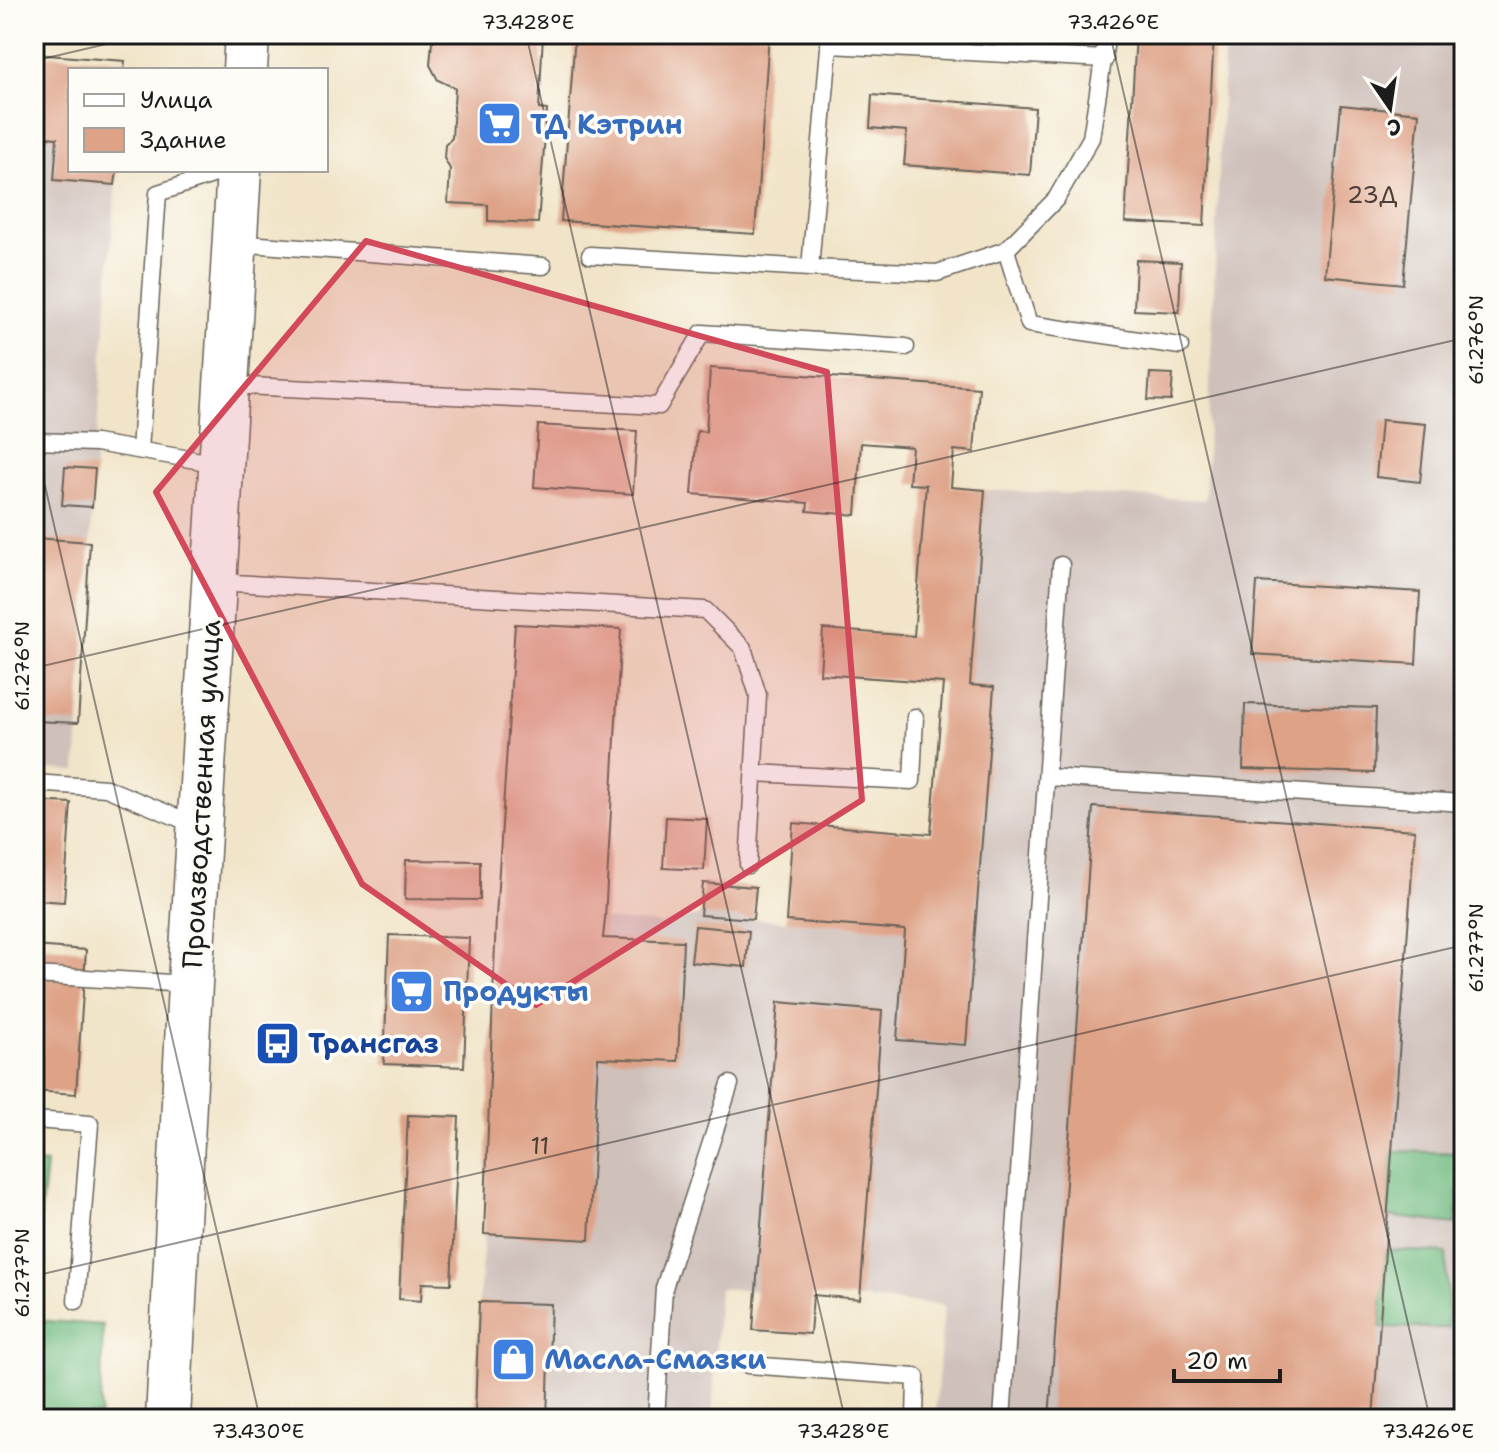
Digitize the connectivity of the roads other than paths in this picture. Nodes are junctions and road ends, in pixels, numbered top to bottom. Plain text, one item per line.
1 (247, 34) edge
2 (1107, 34) edge
3 (830, 39) edge
4 (1105, 59) junction
5 (245, 68) edge
6 (222, 172) edge
7 (239, 172) edge
8 (234, 243) junction
9 (1006, 250) junction
10 (590, 255) dead end
11 (543, 266) dead end
12 (810, 268) junction
13 (1180, 346) dead end
14 (906, 347) dead end
15 (226, 385) junction
16 (34, 441) edge
17 (140, 450) junction
18 (221, 465) junction
19 (1061, 565) dead end
20 (214, 582) junction
21 (915, 717) dead end
22 (754, 773) junction
23 (1047, 777) junction
24 (34, 783) edge
25 (1464, 803) edge
26 (199, 827) junction
27 (748, 865) dead end
28 (34, 975) edge
29 (190, 984) junction
30 (730, 1084) dead end
31 (34, 1120) edge
32 (76, 1301) dead end
33 (748, 1365) dead end
34 (168, 1419) edge
35 (656, 1419) edge
36 (915, 1419) edge
37 (1002, 1419) edge

1 - 5 main road
2 - 4 lane
3 - 4 lane
3 - 12 lane
4 - 9 lane
6 - 17 lane
7 - 8 main road, Производственная улица
8 - 11 lane
8 - 15 main road, Производственная улица
9 - 12 lane
9 - 13 lane
10 - 12 lane
14 - 15 lane
15 - 18 main road, Производственная улица
16 - 17 lane
17 - 18 lane
18 - 20 main road, Производственная улица
19 - 23 lane
20 - 22 lane
20 - 26 main road, Производственная улица
21 - 22 lane
22 - 27 lane
23 - 25 lane
23 - 37 lane
24 - 26 lane
26 - 29 main road, Производственная улица
28 - 29 lane
29 - 34 main road, Производственная улица
30 - 35 lane
31 - 32 lane
33 - 36 lane

